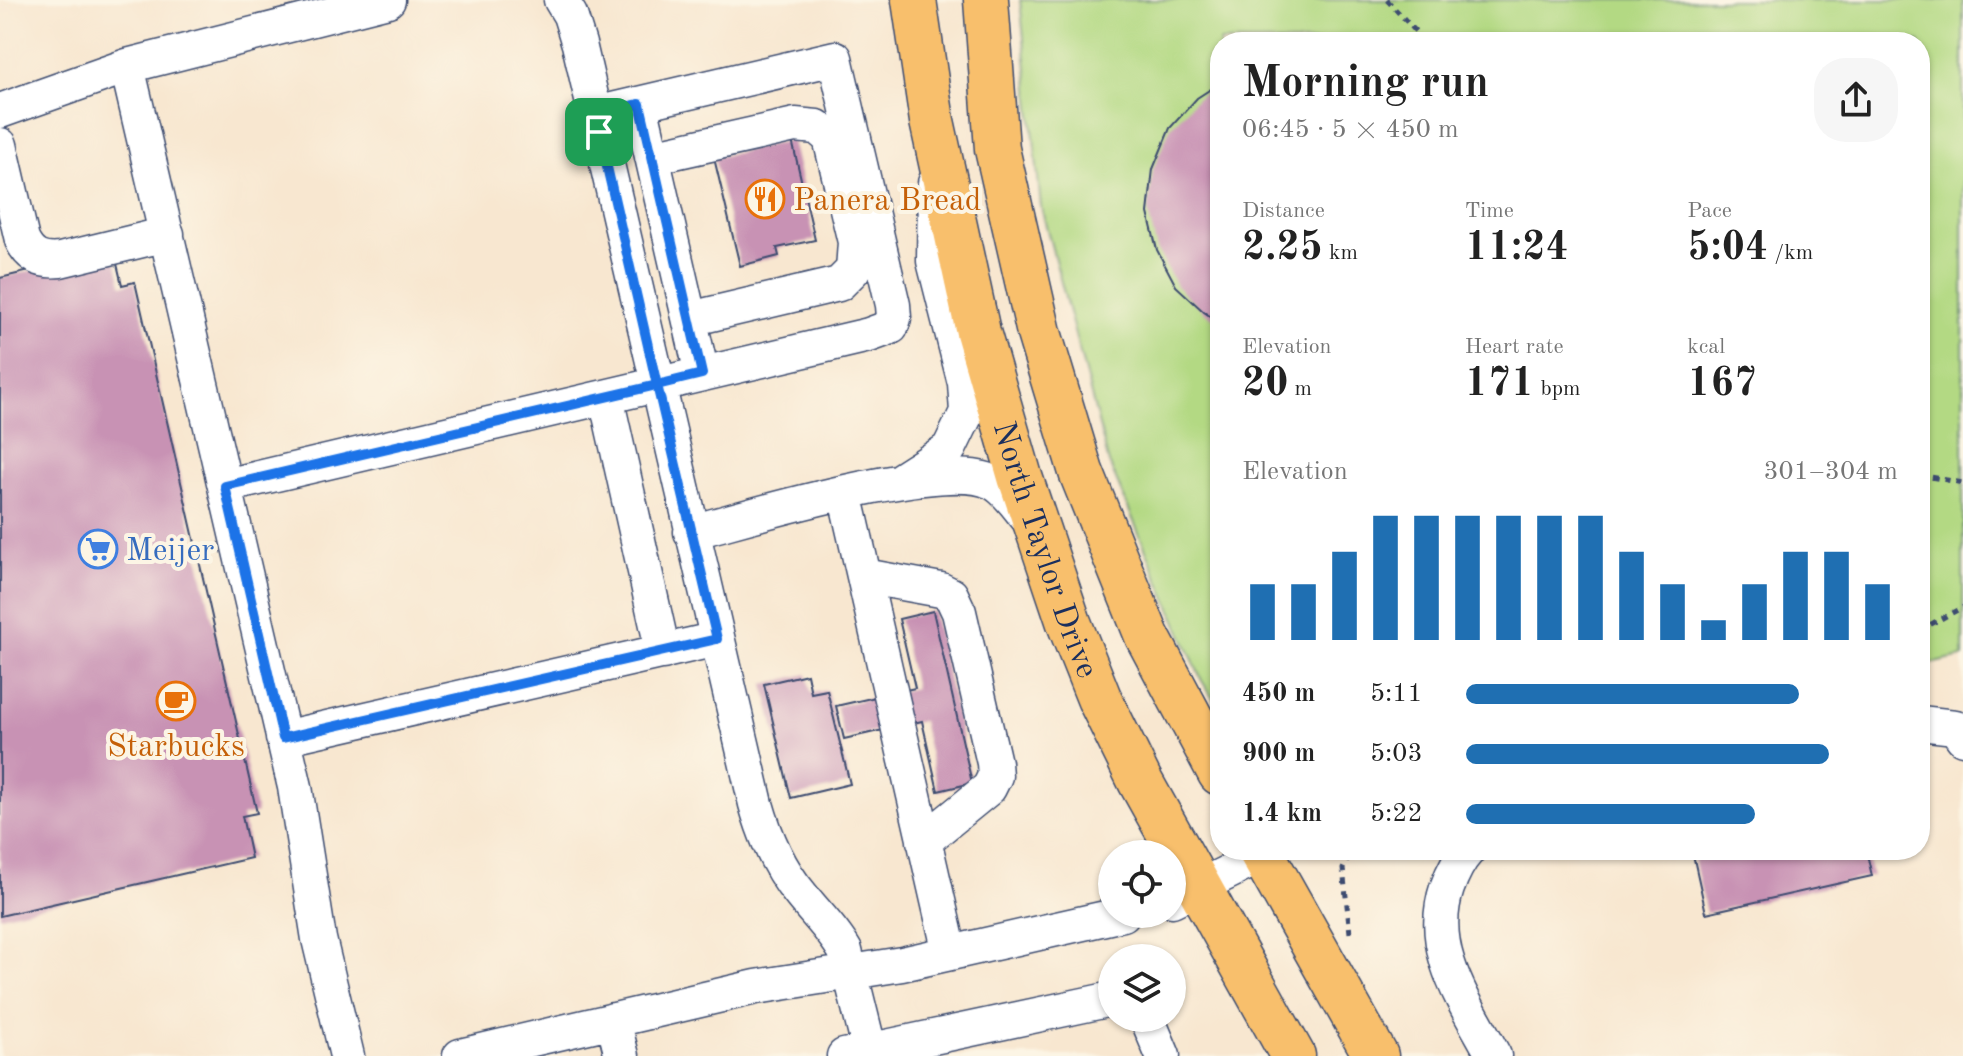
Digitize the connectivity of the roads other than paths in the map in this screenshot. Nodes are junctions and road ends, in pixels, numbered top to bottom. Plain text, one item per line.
1 (388, 0) edge
2 (561, 0) edge
3 (914, 0) edge
4 (986, 0) edge
5 (127, 66) junction
6 (640, 104) junction
7 (0, 111) edge
8 (595, 114) junction
9 (0, 145) edge
10 (938, 152) junction
11 (652, 157) junction
12 (167, 234) junction
13 (690, 319) junction
14 (702, 374) junction
15 (657, 385) junction
16 (606, 397) junction
17 (902, 479) junction
18 (225, 486) junction
19 (845, 493) junction
20 (1037, 529) junction
21 (691, 532) junction
22 (864, 576) junction
23 (717, 639) junction
24 (663, 652) junction
25 (1930, 724) edge
26 (283, 738) junction
27 (1963, 738) edge
28 (1210, 754) edge
29 (1164, 840) edge
30 (924, 841) junction
31 (1249, 860) edge
32 (1266, 860) edge
33 (1461, 860) edge
34 (1186, 893) edge
35 (1098, 920) edge
36 (950, 953) junction
37 (851, 972) junction
38 (1098, 1002) edge
39 (613, 1020) junction
40 (1153, 1032) edge
41 (862, 1054) edge
42 (347, 1056) edge
43 (460, 1056) edge
44 (622, 1056) edge
45 (1163, 1056) edge
46 (1293, 1056) edge
47 (1376, 1056) edge
48 (1494, 1056) edge

1 - 5 lane
2 - 8 lane
3 - 10 main road, North Taylor Drive
4 - 28 main road, North Taylor Drive
5 - 7 lane
5 - 12 lane
6 - 8 lane
6 - 11 lane
6 - 14 lane
8 - 15 lane
9 - 12 lane
10 - 17 lane
10 - 20 main road, North Taylor Drive
11 - 13 lane
11 - 13 lane
12 - 18 lane
13 - 14 lane
14 - 15 lane
15 - 16 lane
15 - 21 lane
16 - 18 lane
16 - 24 lane
17 - 19 lane
17 - 20 lane
18 - 26 lane
19 - 21 lane
19 - 22 lane
20 - 29 main road, North Taylor Drive
21 - 23 lane
22 - 30 lane
22 - 30 lane
23 - 24 lane
23 - 37 lane
24 - 26 lane
25 - 27 lane
26 - 42 lane
30 - 36 lane
31 - 34 lane
32 - 47 main road
33 - 48 lane
34 - 46 main road, North Taylor Drive
35 - 36 lane
36 - 37 lane
37 - 39 lane
37 - 41 lane
38 - 41 lane
39 - 43 lane
39 - 44 lane
40 - 45 lane

